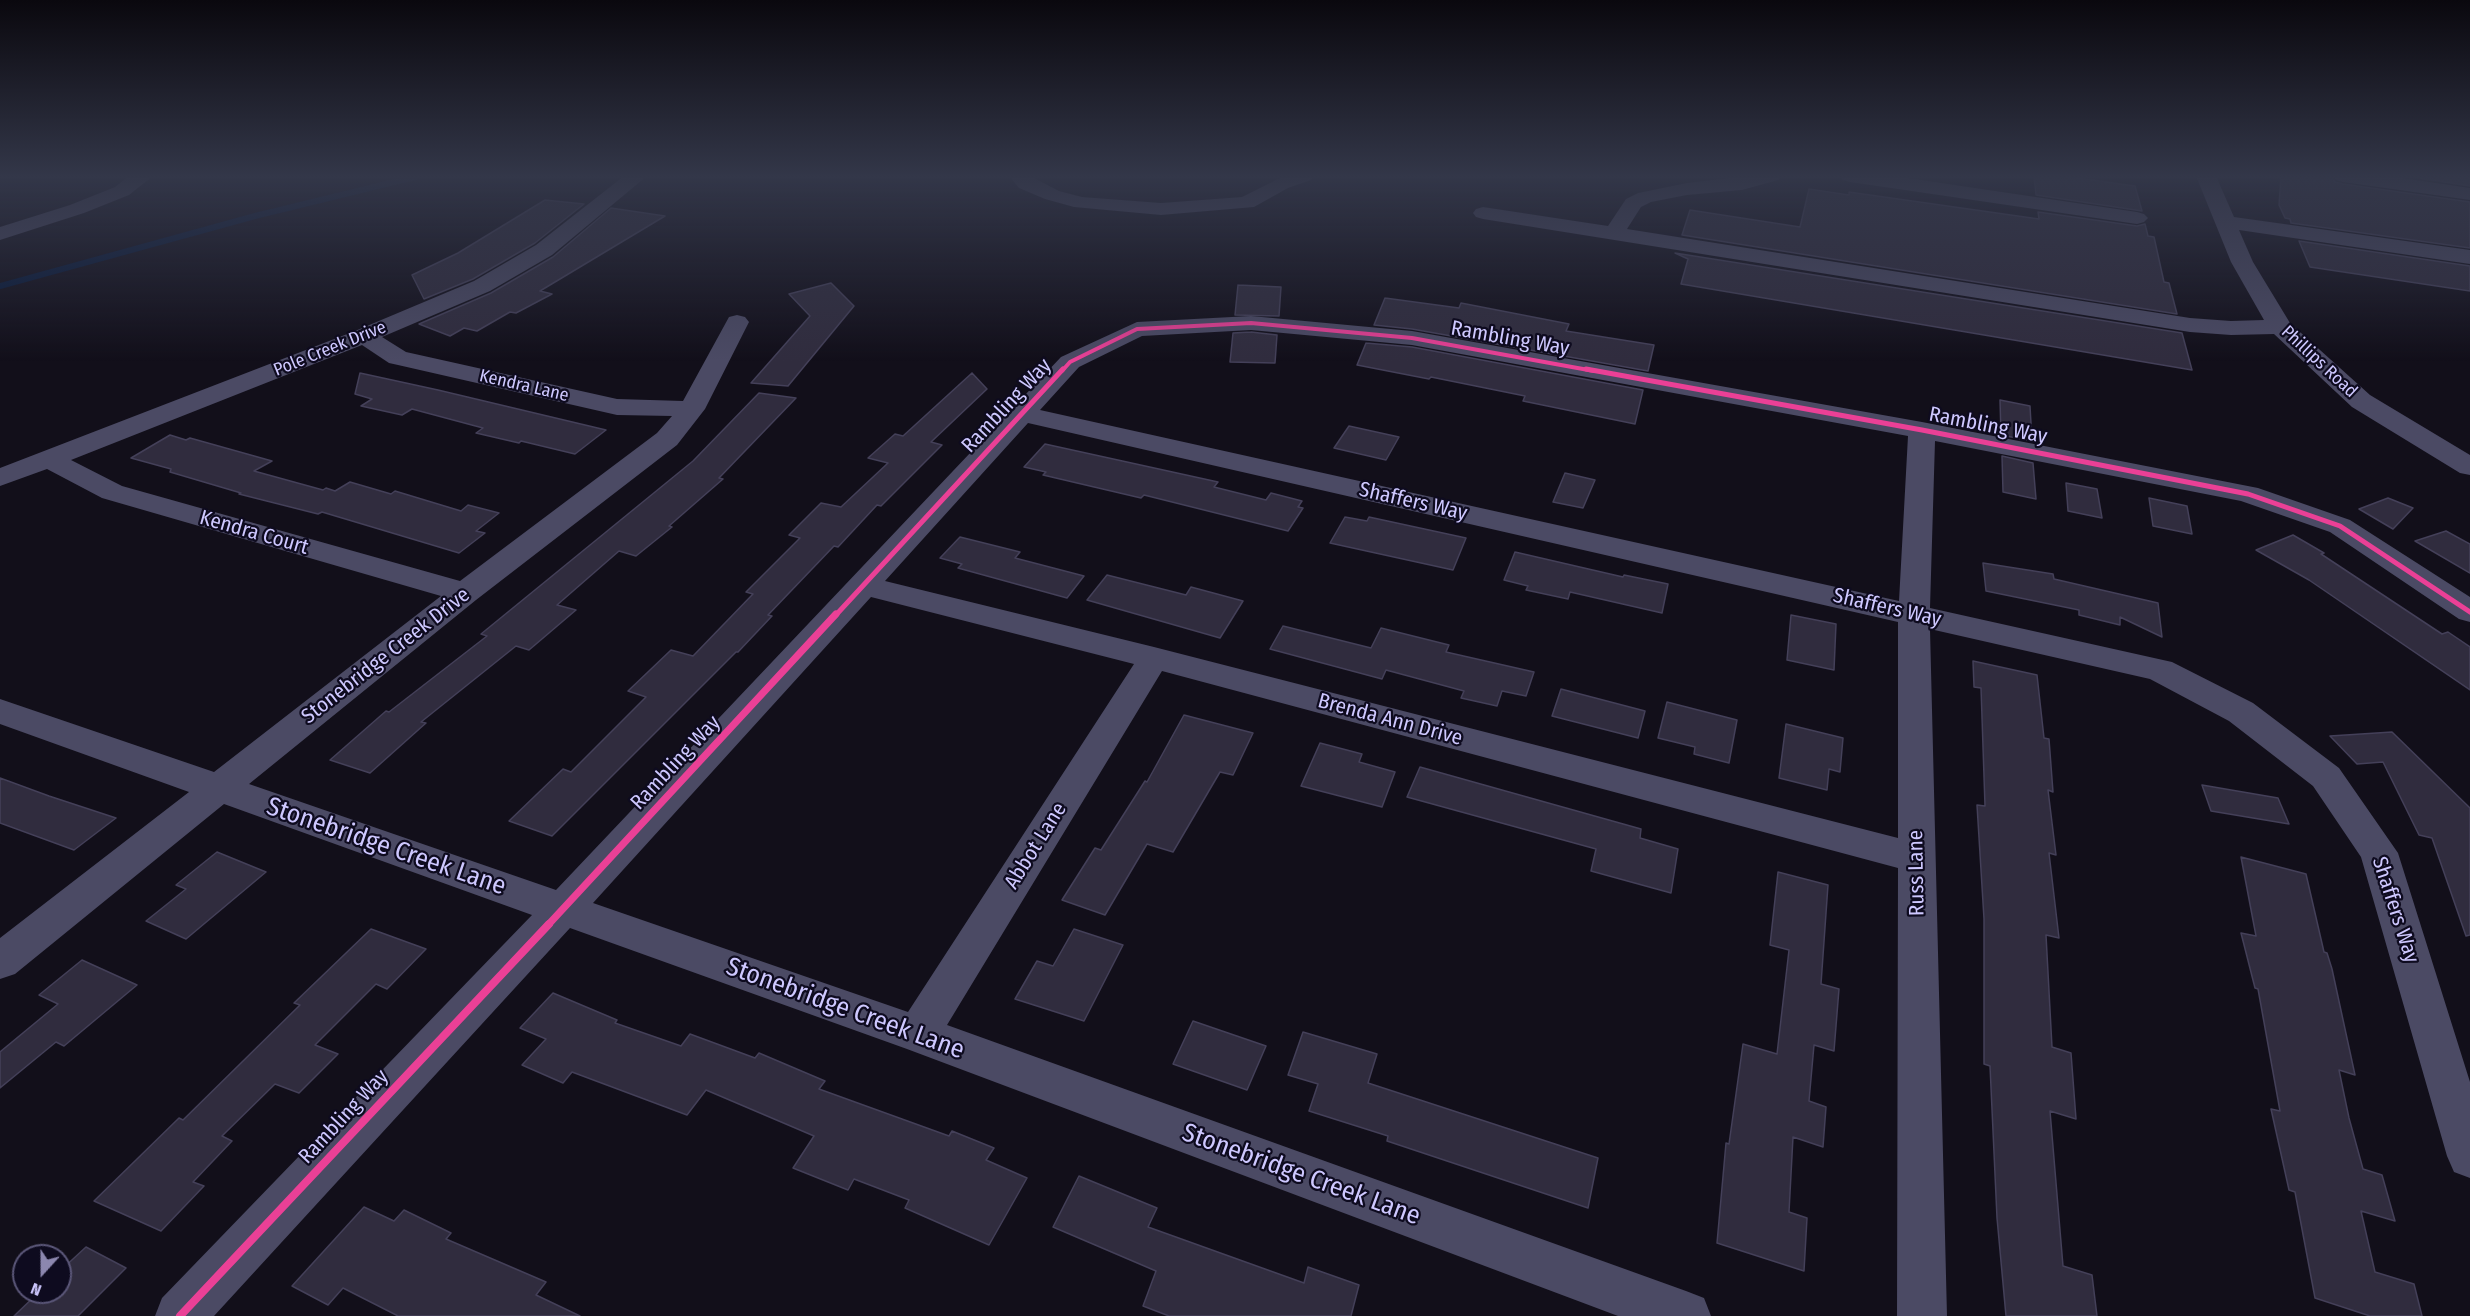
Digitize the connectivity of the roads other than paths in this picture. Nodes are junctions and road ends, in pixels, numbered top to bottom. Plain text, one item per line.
1 (560, 237) edge
2 (1636, 237) edge
3 (2232, 237) edge
4 (2333, 237) edge
5 (2470, 257) edge
6 (736, 322) dead end
7 (2280, 327) junction
8 (364, 336) junction
9 (692, 409) junction
10 (1022, 414) junction
11 (1922, 430) junction
12 (48, 459) junction
13 (2470, 467) edge
14 (0, 478) edge
15 (864, 585) junction
16 (465, 593) junction
17 (2470, 612) edge
18 (1914, 614) junction
19 (1154, 658) junction
20 (0, 711) edge
21 (218, 789) junction
22 (1916, 858) junction
23 (563, 909) junction
24 (0, 962) edge
25 (918, 1034) junction
26 (2470, 1156) edge
27 (180, 1316) edge
28 (1686, 1316) edge
29 (1922, 1316) edge

1 - 8 street, Pole Creek Drive
2 - 7 street
3 - 7 street, Phillips Road
4 - 5 street
6 - 9 street, Stonebridge Creek Drive
7 - 13 street, Phillips Road
8 - 9 street, Kendra Lane
8 - 12 street, Pole Creek Drive
9 - 16 street, Stonebridge Creek Drive
10 - 11 street, Rambling Way
10 - 15 street, Rambling Way
10 - 18 street, Shaffers Way
11 - 17 street, Rambling Way
11 - 18 street, Russ Lane
12 - 14 street, Pole Creek Drive
12 - 16 street, Kendra Court
15 - 19 street, Brenda Ann Drive
15 - 23 street, Rambling Way
16 - 21 street, Stonebridge Creek Drive
18 - 22 street, Russ Lane
18 - 26 street, Shaffers Way
19 - 22 street, Brenda Ann Drive
19 - 25 street, Abbot Lane
20 - 21 street, Stonebridge Creek Lane
21 - 23 street, Stonebridge Creek Lane
21 - 24 street, Stonebridge Creek Drive
22 - 29 street, Russ Lane
23 - 25 street, Stonebridge Creek Lane
23 - 27 street, Rambling Way
25 - 28 street, Stonebridge Creek Lane

